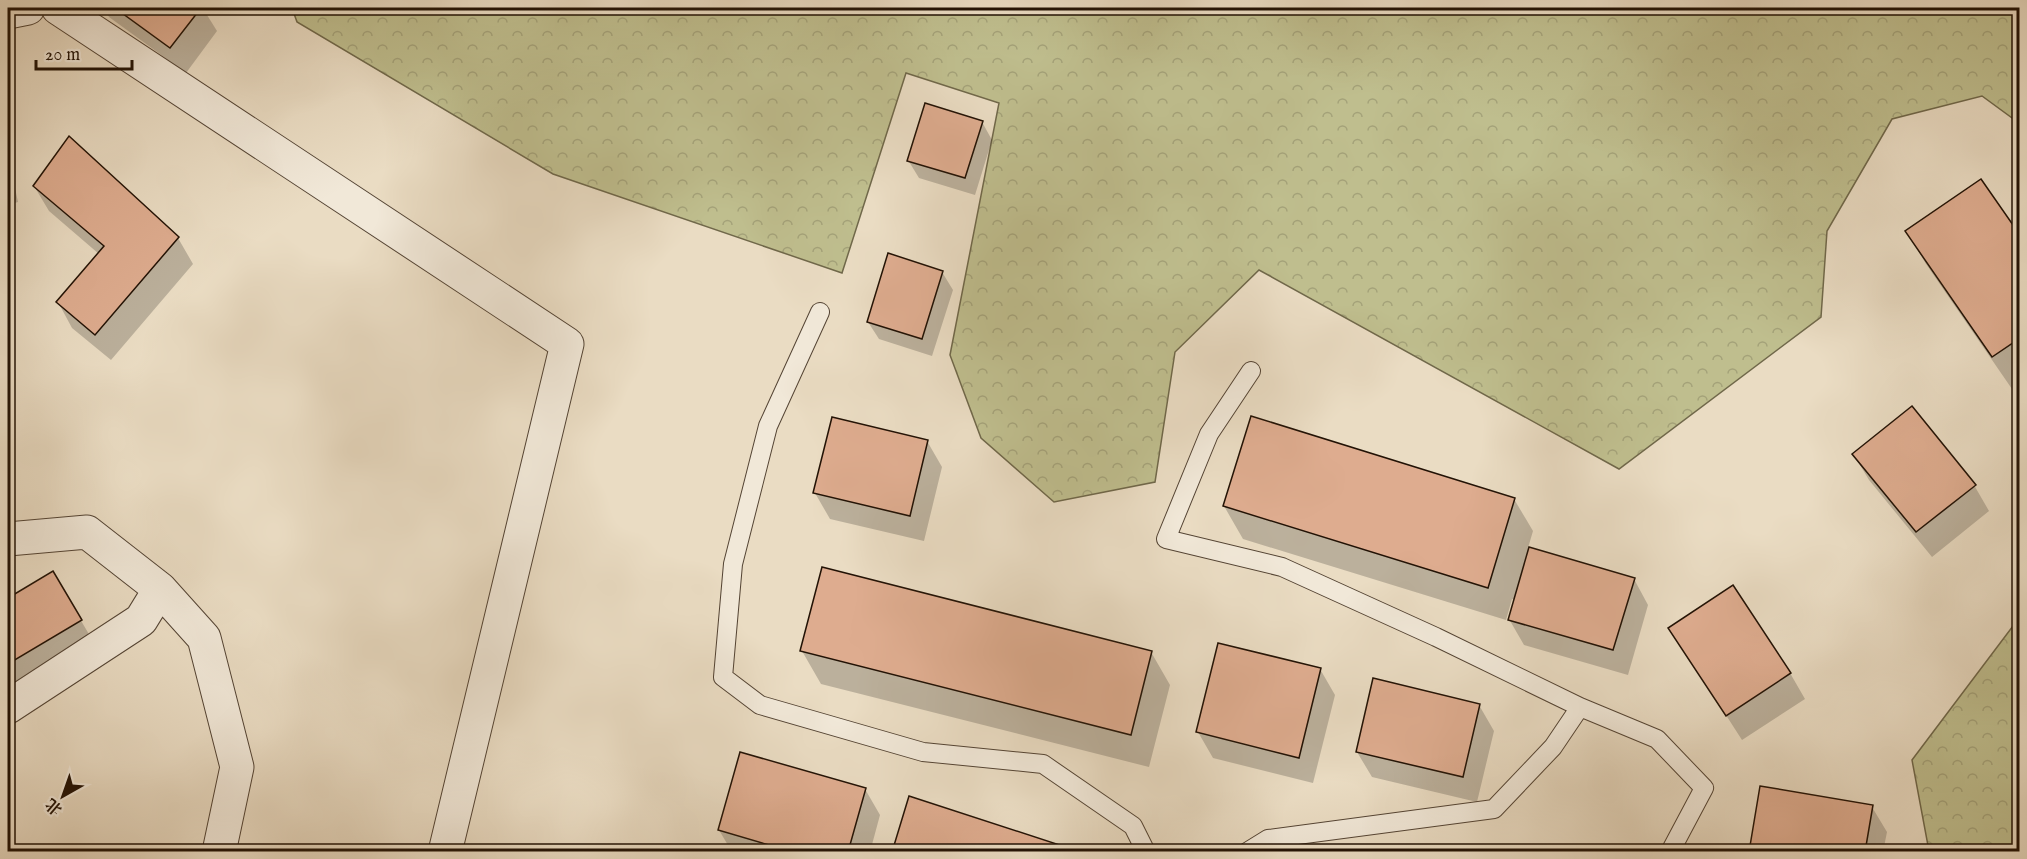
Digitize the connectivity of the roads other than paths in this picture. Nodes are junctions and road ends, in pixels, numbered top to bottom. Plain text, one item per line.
1 (28, 8) edge
2 (58, 8) edge
3 (8, 12) edge
4 (820, 312) dead end
5 (1251, 371) dead end
6 (8, 539) edge
7 (160, 589) junction
8 (8, 707) edge
9 (1580, 707) junction
10 (219, 852) edge
11 (445, 852) edge
12 (1146, 852) edge
13 (1247, 852) edge
14 (1670, 852) edge

1 - 3 street
2 - 11 street
4 - 12 lane
5 - 9 lane
6 - 7 street
7 - 8 street
7 - 10 street
9 - 13 lane
9 - 14 lane

